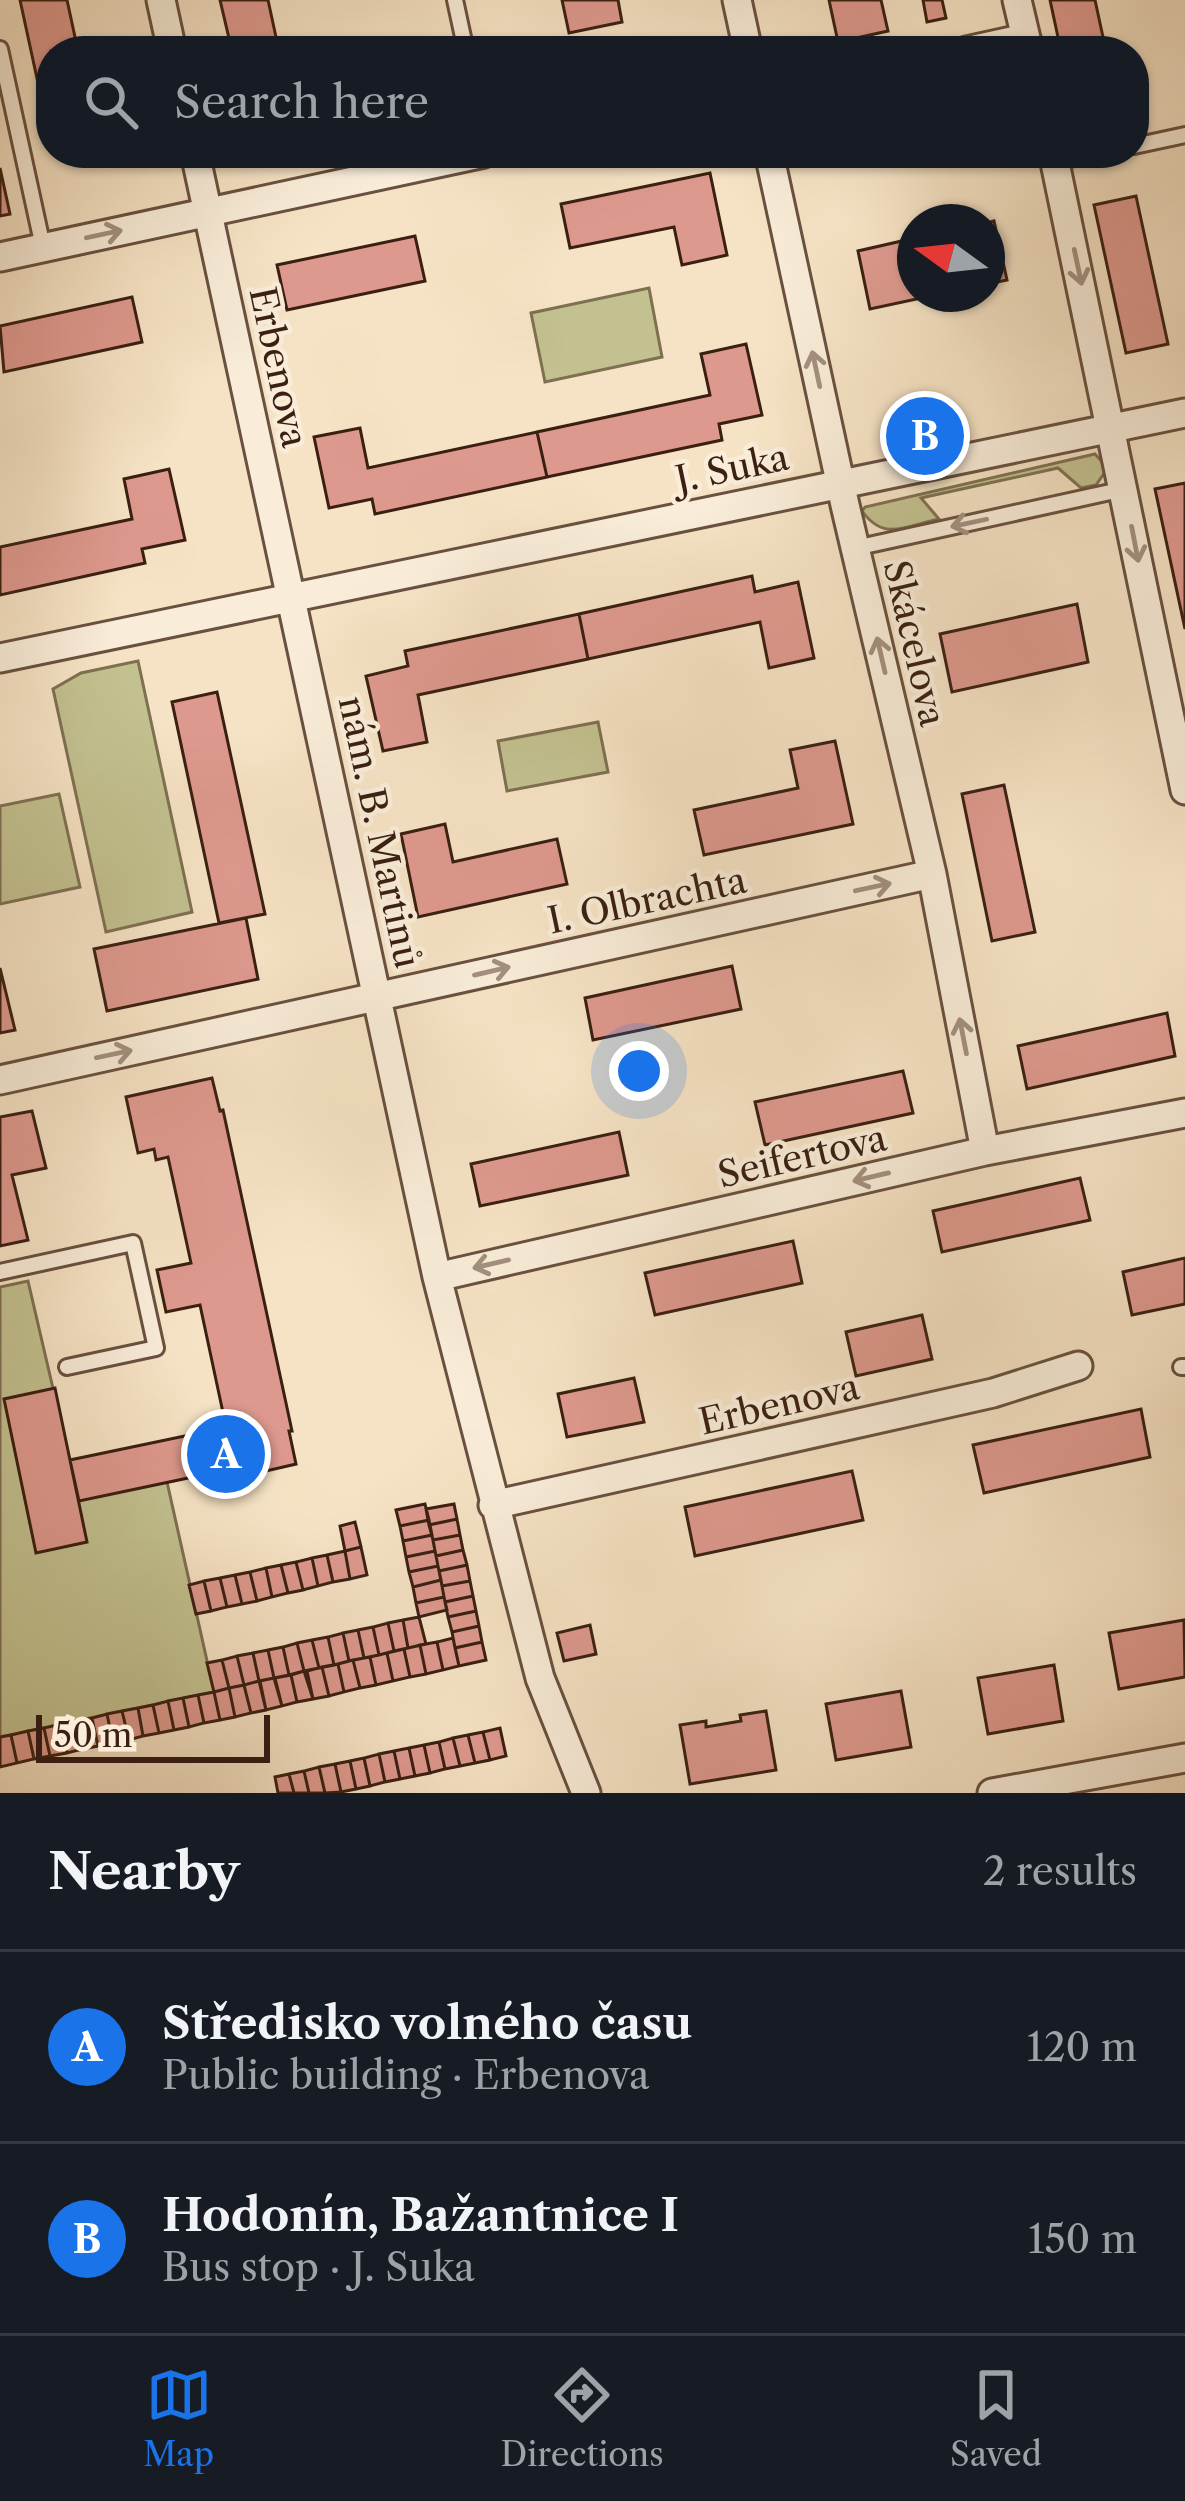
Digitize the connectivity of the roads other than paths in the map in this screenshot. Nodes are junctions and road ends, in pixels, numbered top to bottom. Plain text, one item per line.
1 (161, 0) edge
2 (454, 0) edge
3 (737, 0) edge
4 (1017, 0) edge
5 (169, 36) edge
6 (462, 36) edge
7 (745, 36) edge
8 (1025, 36) edge
9 (0, 49) edge
10 (1185, 135) edge
11 (1149, 143) edge
12 (198, 168) edge
13 (414, 168) edge
14 (773, 168) edge
15 (1056, 168) edge
16 (208, 212) junction
17 (43, 247) junction
18 (0, 257) edge
19 (1185, 413) edge
20 (1113, 429) junction
21 (841, 483) junction
22 (1124, 489) junction
23 (856, 548) junction
24 (293, 596) junction
25 (0, 658) edge
26 (1185, 790) edge
27 (932, 874) junction
28 (378, 996) junction
29 (0, 1080) edge
30 (1185, 1113) edge
31 (985, 1151) junction
32 (0, 1272) edge
33 (437, 1276) junction
34 (67, 1366) dead end
35 (1078, 1366) dead end
36 (493, 1505) junction
37 (1185, 1759) edge
38 (1007, 1792) edge
39 (586, 1793) edge

1 - 5 street
2 - 6 lane
3 - 7 street
4 - 8 street
9 - 17 lane
10 - 11 lane
12 - 16 street, Erbenova
13 - 16 street
21 -> 14 street, Skácelova
15 -> 20 street
17 -> 16 street
16 - 24 street, Erbenova
17 - 18 street
19 - 20 street, J. Suka
20 - 21 street, J. Suka
20 - 22 street
21 - 23 street, Skácelova
21 - 24 street, J. Suka
22 -> 23 lane
22 -> 26 street
27 -> 23 street, Skácelova
24 - 25 street
24 - 28 street, nám. B. Martinů
28 -> 27 street, I. Olbrachta
31 -> 27 street, Skácelova
29 -> 28 street, nám. B. Martinů
28 - 33 street
30 - 31 street, Seifertova
31 -> 33 street, Seifertova
32 - 34 lane
33 - 36 street
35 - 36 street, Erbenova
36 - 39 street
37 - 38 street

